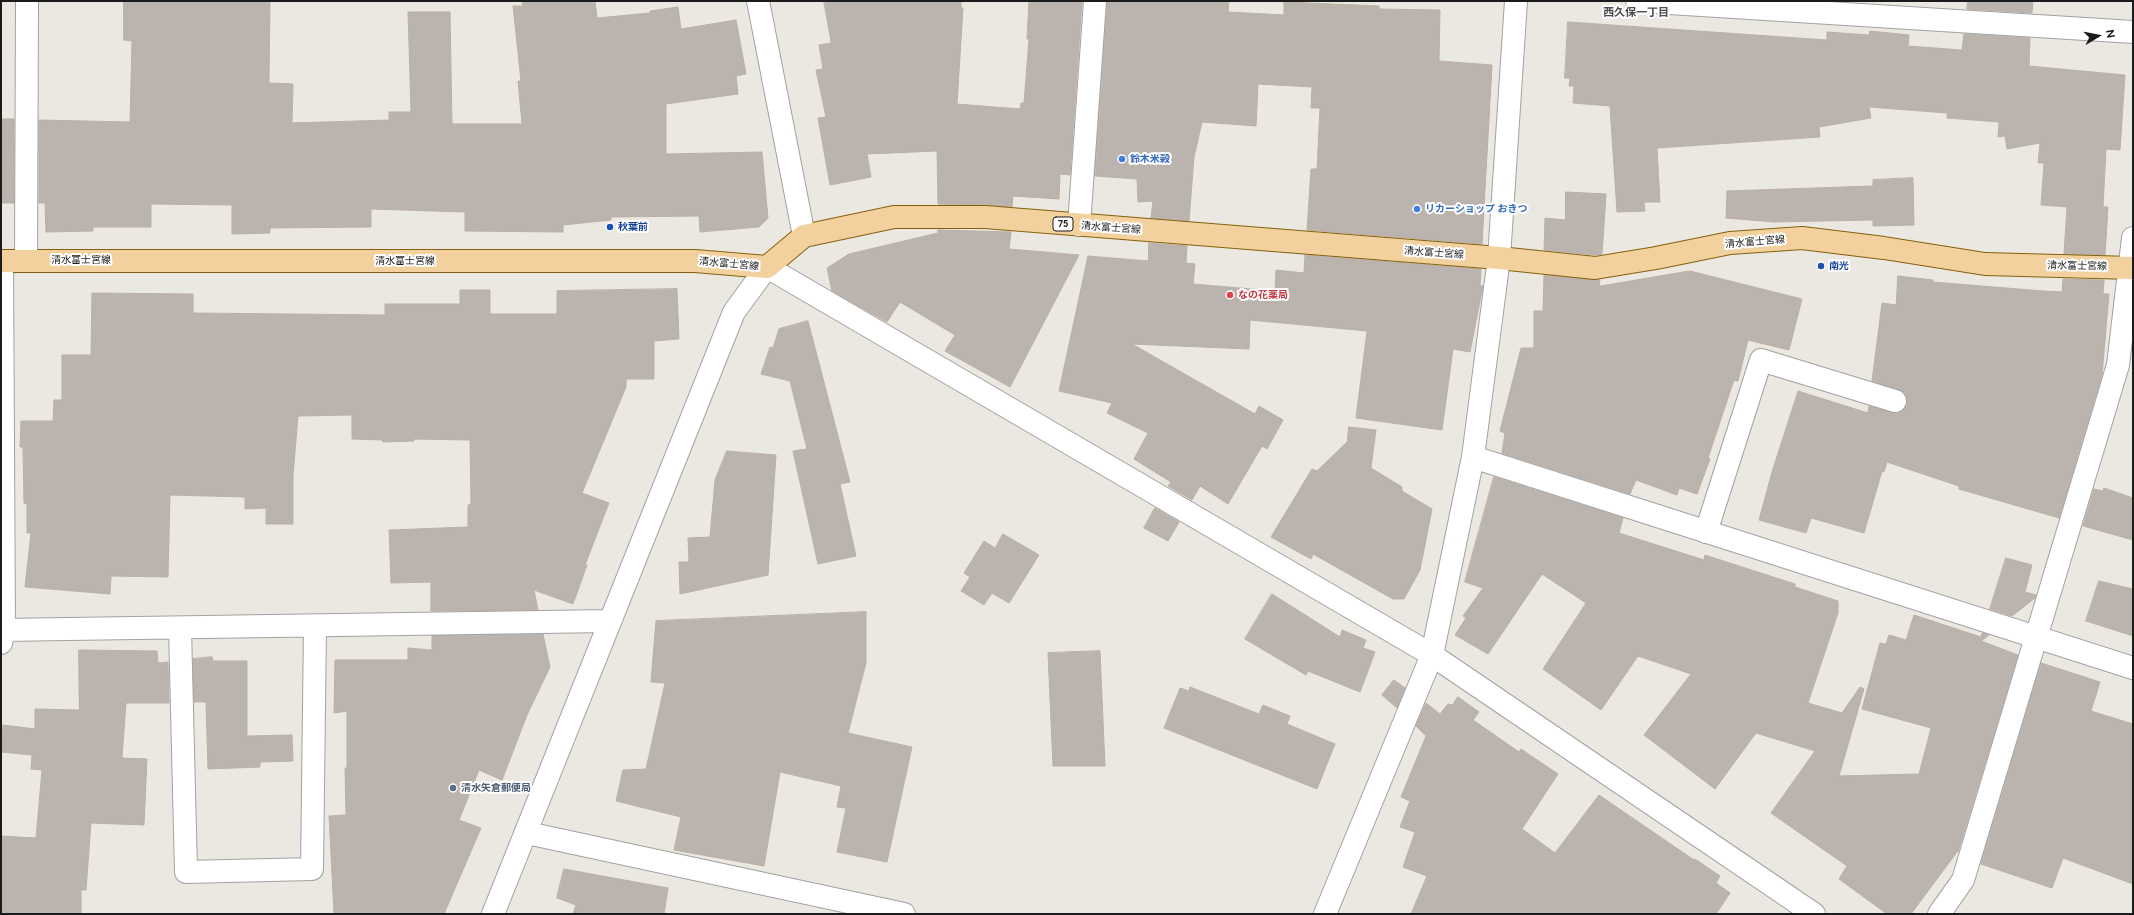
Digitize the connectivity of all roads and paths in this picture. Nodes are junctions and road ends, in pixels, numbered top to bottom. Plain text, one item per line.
1 (27, 1) edge
2 (758, 1) edge
3 (1096, 1) edge
4 (1516, 1) edge
5 (1637, 1) edge
6 (2133, 32) edge
7 (1079, 225) junction
8 (804, 236) junction
9 (2133, 238) edge
10 (1499, 258) junction
11 (1, 260) edge
12 (26, 260) junction
13 (767, 267) junction
14 (2132, 268) edge
15 (1895, 402) dead end
16 (1474, 457) junction
17 (1706, 532) junction
18 (609, 620) junction
19 (315, 626) junction
20 (180, 628) junction
21 (2, 634) edge
22 (2037, 638) junction
23 (1432, 655) junction
24 (2133, 668) edge
25 (527, 833) junction
26 (494, 914) edge
27 (904, 914) edge
28 (1325, 914) edge
29 (1814, 914) edge
30 (1939, 914) edge

1 - 12 street
2 - 8 street
3 - 7 street
4 - 10 street
5 - 6 street
7 - 8 main road, 清水富士宮線 / 75
7 - 10 main road, 清水富士宮線 / 75
8 - 13 main road, 清水富士宮線 / 75
9 - 14 street
10 - 14 main road, 清水富士宮線 / 75
10 - 16 street
11 - 12 main road, 清水富士宮線
11 - 21 street
12 - 13 main road, 清水富士宮線
13 - 18 street
13 - 23 street
14 - 22 street
15 - 17 street
16 - 17 street
16 - 23 street
17 - 22 street
18 - 19 street
18 - 25 street
19 - 20 street
19 - 20 street
20 - 21 street
22 - 24 street
22 - 30 street
23 - 28 street
23 - 29 street
25 - 26 street
25 - 27 street

